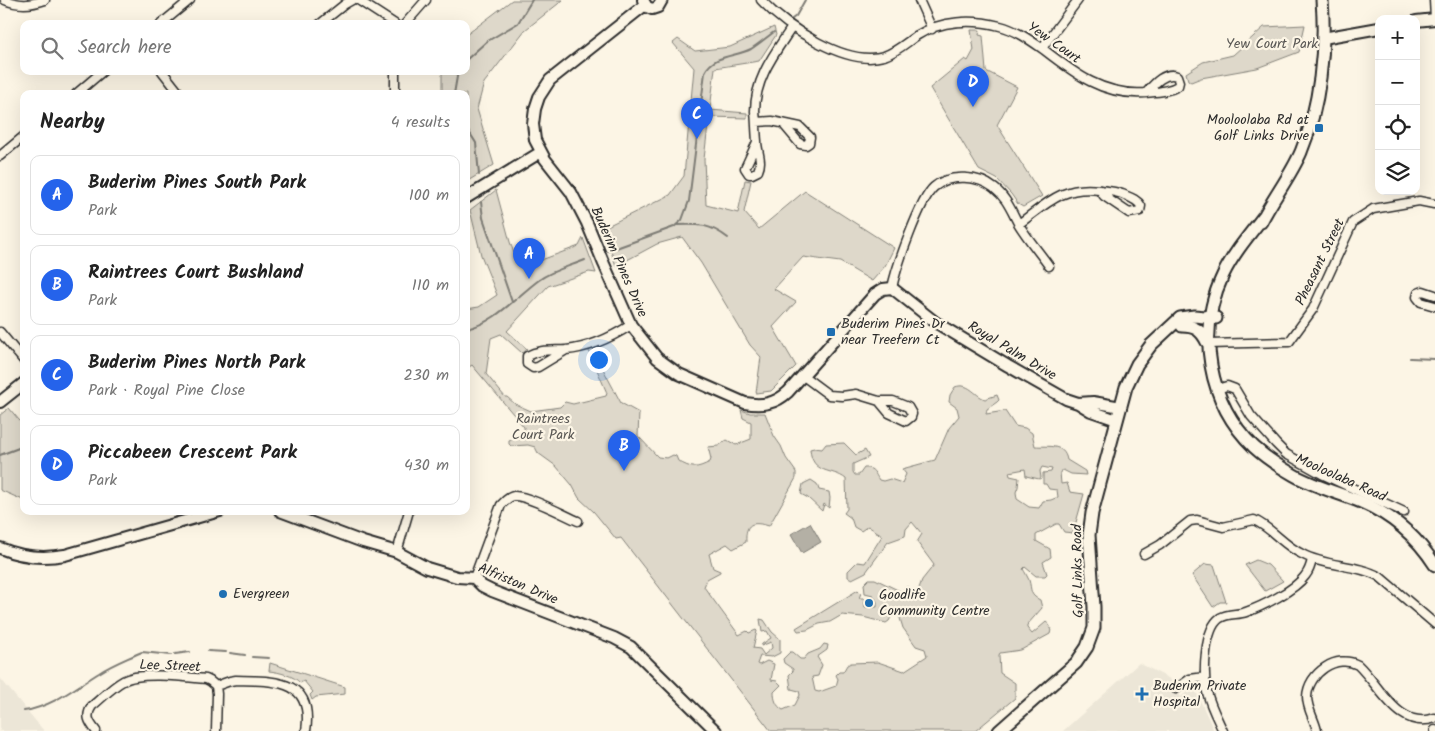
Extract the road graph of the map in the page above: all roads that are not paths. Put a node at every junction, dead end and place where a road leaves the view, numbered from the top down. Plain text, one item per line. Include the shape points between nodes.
1 (5, 0) edge
2 (45, 0) edge
3 (190, 0) edge
4 (352, 0) edge
5 (358, 0) edge
6 (426, 0) edge
7 (662, 0) edge
8 (761, 0) edge
9 (919, 0) edge
10 (1078, 0) edge
11 (1322, 0) edge
12 (1434, 0) edge
13 (644, 2) edge
14 (1435, 19) edge
15 (166, 20) edge
16 (325, 20) edge
17 (390, 20) edge
18 (408, 20) edge
19 (1420, 21) edge
20 (792, 27) junction
21 (932, 29) junction
22 (1375, 29) edge
23 (1323, 38) junction
24 (1042, 48) junction
25 (98, 75) edge
26 (165, 75) edge
27 (394, 75) edge
28 (81, 90) edge
29 (177, 90) edge
30 (395, 90) edge
31 (1146, 93) dead end
32 (756, 122) junction
33 (784, 125) dead end
34 (20, 139) edge
35 (756, 142) dead end
36 (541, 152) junction
37 (0, 156) edge
38 (1100, 190) junction
39 (470, 196) edge
40 (1434, 204) edge
41 (1264, 216) junction
42 (1018, 224) junction
43 (1049, 266) dead end
44 (892, 288) junction
45 (1217, 290) junction
46 (1435, 295) edge
47 (1435, 306) edge
48 (1213, 320) junction
49 (1185, 321) junction
50 (631, 325) junction
51 (0, 332) edge
52 (1212, 344) junction
53 (566, 350) dead end
54 (20, 356) edge
55 (802, 374) junction
56 (20, 386) edge
57 (1219, 388) junction
58 (879, 401) dead end
59 (0, 402) edge
60 (1078, 403) junction
61 (1121, 407) junction
62 (1117, 420) junction
63 (1404, 512) dead end
64 (206, 515) edge
65 (291, 515) edge
66 (408, 515) edge
67 (578, 521) dead end
68 (0, 548) edge
69 (397, 552) junction
70 (1144, 554) dead end
71 (1312, 558) junction
72 (1435, 565) edge
73 (474, 578) junction
74 (1435, 624) edge
75 (1205, 677) junction
76 (216, 686) junction
77 (1176, 689) dead end
78 (1435, 718) edge
79 (96, 731) edge
80 (216, 731) edge
81 (306, 731) edge
82 (716, 731) edge
83 (999, 731) edge
84 (1222, 731) edge
85 (1317, 731) edge

1 - 2 street via 30,5
3 - 15 street
4 - 16 street
5 - 17 street
6 - 18 street
7 - 13 street via 655,8
8 - 20 street, Yew Court
9 - 21 street
10 - 24 street
11 - 23 main road, Mooloolaba Road
12 - 14 street
13 - 36 street, Buderim Pines Drive via 545,86 533,117 534,133
14 - 19 street
20 - 21 street, Yew Court via 843,53 864,58 890,53
20 - 32 street via 761,79
21 - 24 street, Yew Court via 953,23 986,23 1010,29
22 - 23 street
23 - 41 main road, Mooloolaba Road via 1320,74 1308,132 1290,174
24 - 31 street, Yew Court via 1095,84 1117,92
25 - 28 street
26 - 29 street
27 - 30 street
32 - 33 street via 772,121
32 - 35 street
34 - 37 street
36 - 39 street
36 - 50 street, Buderim Pines Drive via 571,192
38 - 38 street via 1109,189 1139,202 1140,211 1129,213
38 - 42 street via 1083,188 1060,194
40 - 52 street, Pheasant Street via 1418,201 1373,209 1353,222 1313,309 1289,342
41 - 45 main road, Mooloolaba Road via 1232,259
41 - 48 main road, Mooloolaba Road via 1224,289
42 - 43 street
42 - 44 street via 1008,203 995,188 980,179 960,178 934,186 926,196 902,254
44 - 55 street, Buderim Pines Drive via 876,294
44 - 60 street, Royal Palm Drive via 935,322
45 - 48 main road, Mooloolaba Road
45 - 49 main road, Golf Links Road
46 - 47 street via 1423,291 1417,297
48 - 49 main road
48 - 52 main road, Mooloolaba Road
49 - 52 main road via 1200,330
49 - 61 main road, Golf Links Road via 1174,322 1151,345 1137,364
50 - 53 street via 588,346
50 - 55 street, Buderim Pines Drive via 657,358 679,374 745,403 772,403 782,398
51 - 54 street
52 - 57 main road, Mooloolaba Road via 1210,365
55 - 58 street via 829,395 856,394
56 - 59 street
57 - 63 street via 1231,386 1235,389 1251,416 1286,454
57 - 72 main road, Mooloolaba Road via 1227,412 1248,440 1272,462 1297,477 1371,506 1395,521 1409,531
60 - 61 street, Royal Palm Drive
60 - 62 street, Royal Palm Drive
61 - 62 main road, Golf Links Road
62 - 83 main road, Golf Links Road via 1089,535 1094,628 1087,647 1076,663
64 - 68 street via 64,556 33,557
65 - 69 street, Alfriston Drive
66 - 69 street
67 - 73 street via 526,498 515,496 507,499 501,505
69 - 73 street, Alfriston Drive via 434,570
70 - 71 street via 1190,521 1222,527 1251,520 1297,552
71 - 74 street via 1372,572
71 - 75 street via 1307,574 1294,586 1256,608 1224,616 1218,621 1209,636
73 - 82 street, Alfriston Drive via 492,591 631,647
75 - 77 street via 1190,679
75 - 84 street via 1206,691
76 - 79 street, Lee Street via 206,679 135,676 123,680 89,710 88,718
76 - 80 street
76 - 81 street, Lee Street via 234,680 290,686 300,694 305,704
78 - 85 street via 1419,721 1404,717 1358,666 1353,662 1340,661 1320,672 1308,690 1308,704

